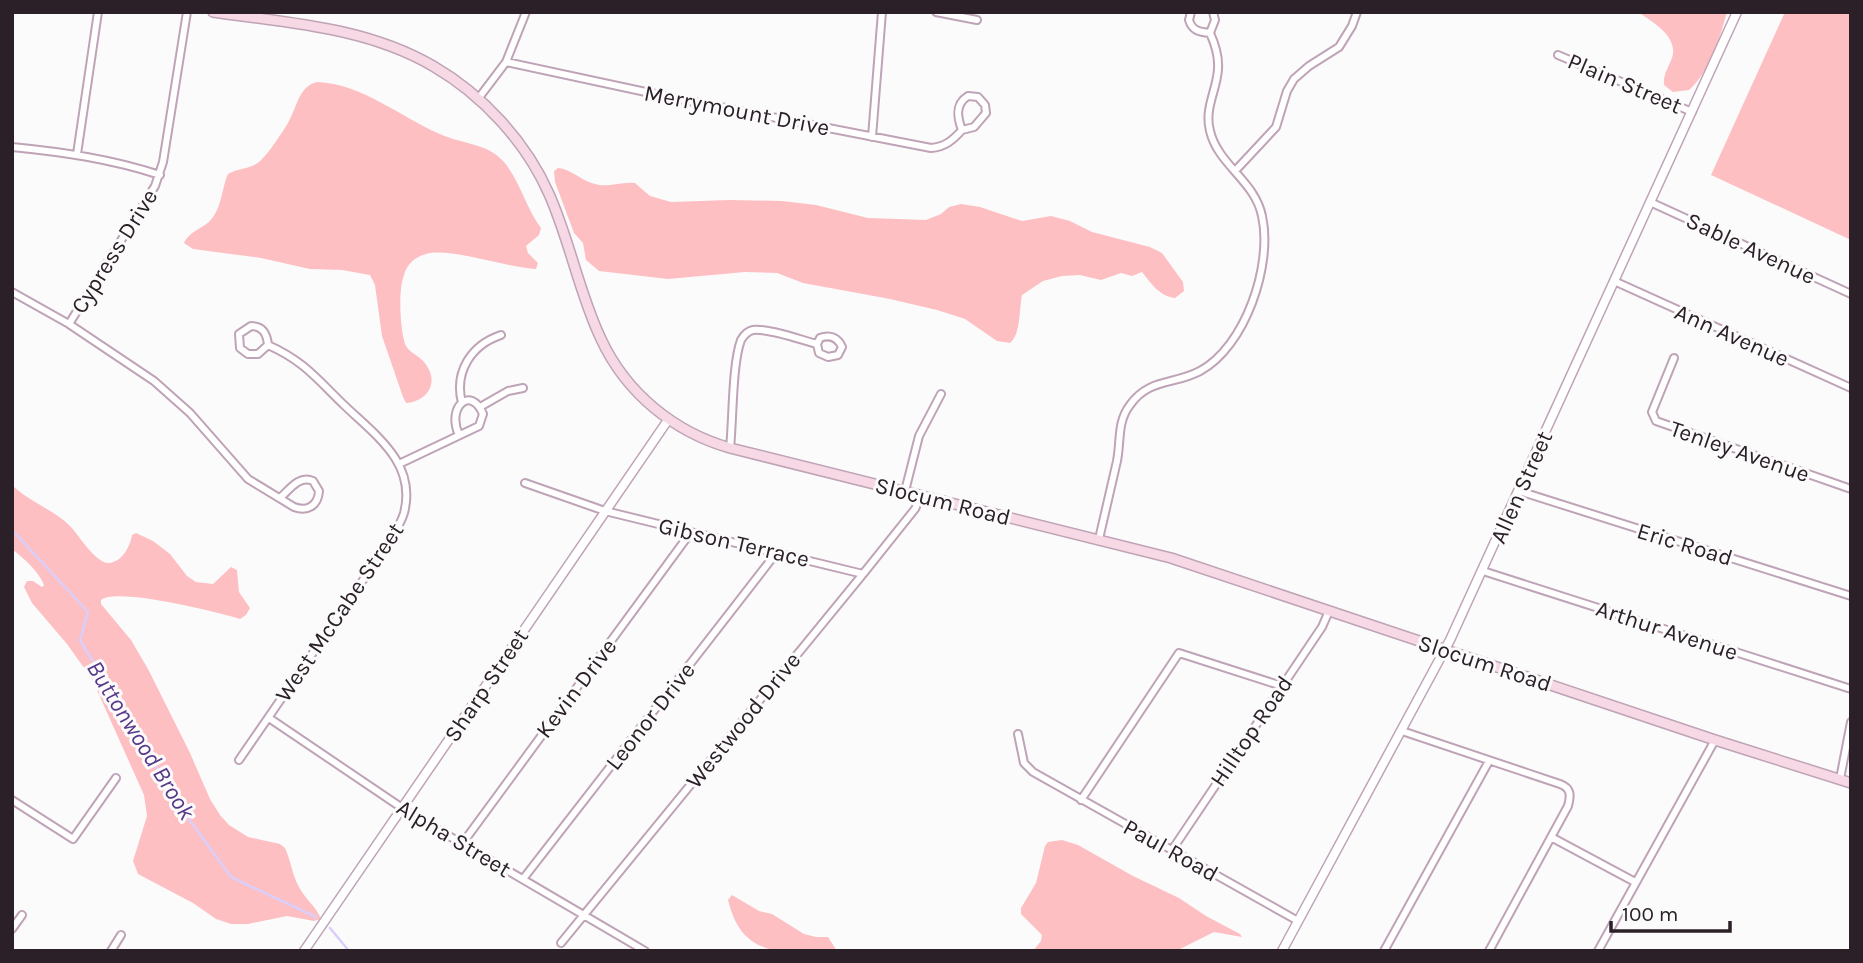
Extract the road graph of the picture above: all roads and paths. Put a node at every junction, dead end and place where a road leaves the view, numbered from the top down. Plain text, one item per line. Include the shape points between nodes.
1 (98, 12) edge
2 (187, 12) edge
3 (214, 12) edge
4 (526, 12) edge
5 (882, 12) edge
6 (936, 12) edge
7 (1191, 12) edge
8 (1213, 12) edge
9 (1357, 12) edge
10 (1737, 12) edge
11 (977, 20) dead end
12 (1210, 33) junction
13 (1558, 55) dead end
14 (506, 62) junction
15 (478, 99) junction
16 (1692, 112) junction
17 (962, 130) junction
18 (872, 137) junction
19 (12, 147) edge
20 (77, 154) junction
21 (1235, 170) junction
22 (160, 174) junction
23 (1650, 202) junction
24 (1614, 281) junction
25 (12, 292) edge
26 (1851, 294) edge
27 (69, 324) junction
28 (501, 335) dead end
29 (817, 344) dead end
30 (268, 345) junction
31 (1674, 358) dead end
32 (523, 388) dead end
33 (1851, 388) edge
34 (941, 394) dead end
35 (462, 402) junction
36 (480, 407) junction
37 (668, 420) junction
38 (459, 435) junction
39 (730, 449) junction
40 (399, 464) junction
41 (525, 482) dead end
42 (1851, 489) edge
43 (905, 491) junction
44 (1519, 491) junction
45 (921, 495) junction
46 (280, 498) junction
47 (605, 511) junction
48 (691, 533) junction
49 (1099, 539) junction
50 (777, 552) junction
51 (1483, 571) junction
52 (863, 574) junction
53 (1851, 596) edge
54 (1329, 611) junction
55 (1445, 650) junction
56 (1282, 686) junction
57 (1851, 688) edge
58 (269, 718) junction
59 (1851, 722) edge
60 (1402, 731) junction
61 (1018, 734) dead end
62 (1716, 740) junction
63 (239, 760) dead end
64 (1489, 761) junction
65 (116, 778) dead end
66 (1840, 779) junction
67 (1851, 783) edge
68 (12, 800) edge
69 (1082, 800) junction
70 (402, 808) junction
71 (1551, 837) junction
72 (462, 844) junction
73 (1172, 850) junction
74 (523, 879) junction
75 (1635, 882) junction
76 (583, 914) junction
77 (22, 915) dead end
78 (1298, 921) junction
79 (12, 929) edge
80 (121, 935) dead end
81 (561, 943) dead end
82 (111, 951) edge
83 (304, 951) edge
84 (645, 951) edge
85 (1282, 951) edge
86 (1384, 951) edge
87 (1489, 951) edge
88 (1598, 951) edge

1 - 20 street
2 - 22 street, Cypress Drive
3 - 15 main road, Slocum Road via 381,41 434,66
4 - 14 street
5 - 18 street
6 - 11 street
7 - 12 street via 1194,29
8 - 12 street
9 - 21 street via 1337,50 1294,79 1276,127
10 - 16 street, Allen Street
12 - 21 street via 1219,68 1209,106 1210,132
13 - 16 street, Plain Street
14 - 15 street
14 - 18 street, Merrymount Drive
15 - 37 main road, Slocum Road via 511,132 541,177 611,358 630,385
16 - 23 street, Allen Street
17 - 17 street, Merrymount Drive via 960,104 968,96 978,97 986,113 975,127
17 - 18 street, Merrymount Drive via 938,147
19 - 20 street
20 - 22 street
21 - 49 street via 1262,216 1265,251 1258,282 1238,334 1216,360 1192,375 1147,387 1126,411
22 - 27 street, Cypress Drive via 142,211
23 - 24 street, Allen Street
23 - 26 street, Sable Avenue
24 - 33 street, Ann Avenue
24 - 44 street, Allen Street
25 - 27 street
27 - 46 street via 171,394 248,479
28 - 35 street via 480,346 465,366 459,383
29 - 39 street via 763,330 742,338
30 - 30 street, West McCabe Street via 258,354 248,355 240,348 239,334 248,327 259,327
30 - 40 street, West McCabe Street via 309,369 382,440
31 - 42 street, Tenley Avenue via 1652,412 1656,421
32 - 36 street
34 - 43 street via 919,436
35 - 36 street via 469,400
35 - 38 street via 455,415
36 - 38 street via 481,424
37 - 39 main road, Slocum Road
37 - 47 street, Sharp Street
38 - 40 street
39 - 43 main road, Slocum Road
40 - 58 street, West McCabe Street via 406,501 397,528
41 - 47 street, Gibson Terrace
43 - 45 main road, Slocum Road
44 - 51 street, Allen Street
44 - 53 street, Eric Road
45 - 49 main road, Slocum Road
45 - 52 street, Westwood Drive
46 - 46 street via 304,509 318,500 319,491 313,481 304,479
47 - 48 street, Gibson Terrace
47 - 70 street, Sharp Street
48 - 50 street, Gibson Terrace
48 - 72 street, Kevin Drive
49 - 54 main road, Slocum Road
50 - 52 street, Gibson Terrace
50 - 74 street, Leonor Drive
51 - 55 street, Allen Street
51 - 57 street, Arthur Avenue
52 - 76 street, Westwood Drive
54 - 55 main road, Slocum Road
54 - 56 street, Hilltop Road
55 - 60 street, Allen Street
55 - 62 main road, Slocum Road
56 - 69 street via 1179,653
56 - 73 street, Hilltop Road
58 - 63 street, West McCabe Street
58 - 70 street, Alpha Street
59 - 66 street
60 - 64 street
60 - 78 street, Allen Street
61 - 69 street, Paul Road via 1024,763
62 - 66 main road, Slocum Road
62 - 75 street
64 - 71 street via 1567,788 1567,806
64 - 86 street
65 - 68 street via 73,839
66 - 67 main road, Slocum Road
69 - 73 street, Paul Road
70 - 72 street, Alpha Street
70 - 83 street, Sharp Street
71 - 75 street
71 - 87 street
72 - 74 street, Alpha Street
73 - 78 street, Paul Road
74 - 76 street, Alpha Street
75 - 88 street
76 - 81 street, Westwood Drive
76 - 84 street, Alpha Street
77 - 79 street
78 - 85 street, Allen Street
80 - 82 street

